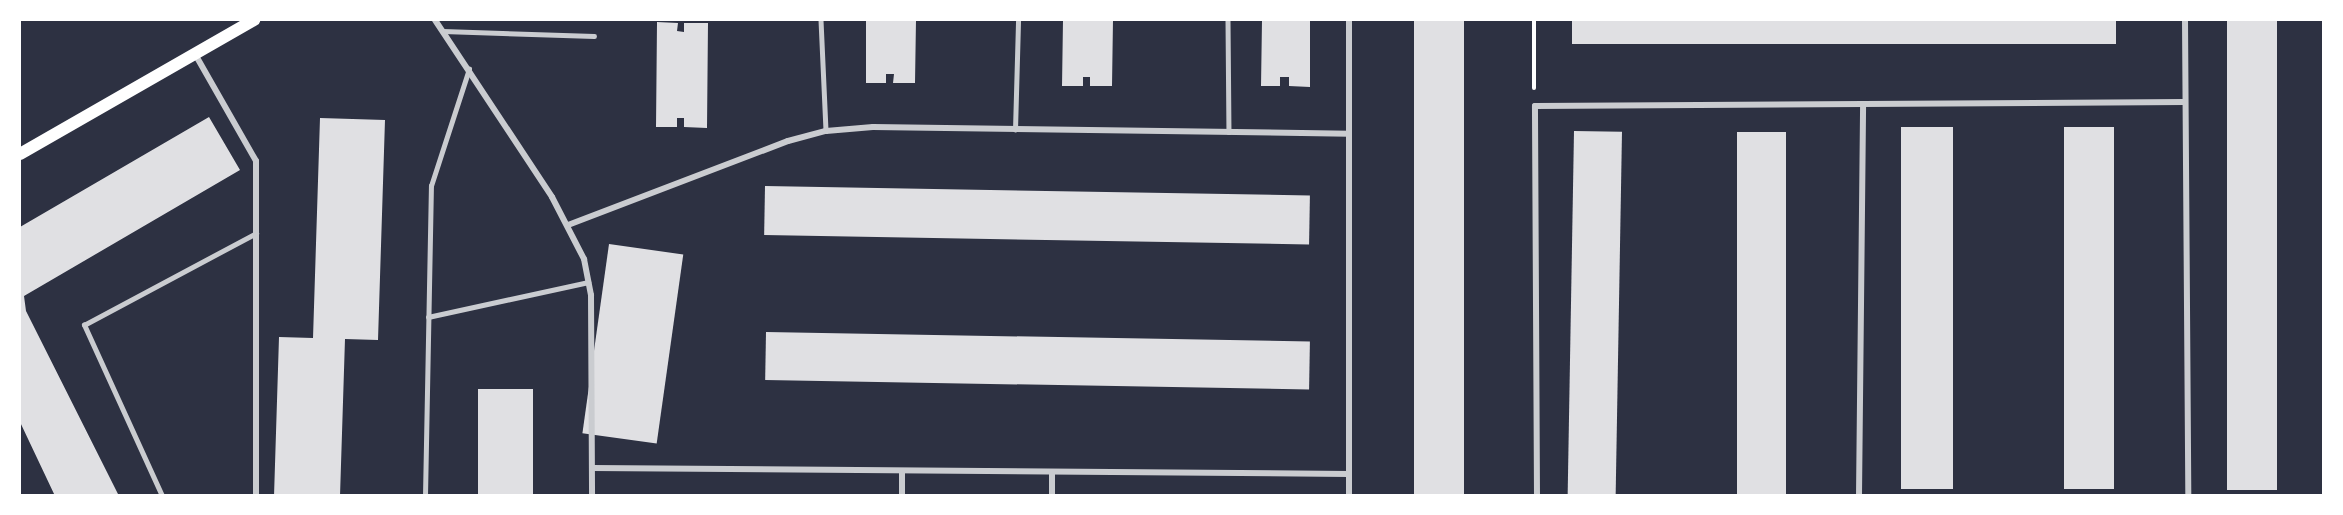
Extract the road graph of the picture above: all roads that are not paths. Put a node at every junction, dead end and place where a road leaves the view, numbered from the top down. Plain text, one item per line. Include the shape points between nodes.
1 (254, 20) edge
2 (435, 20) edge
3 (821, 20) edge
4 (1018, 20) edge
5 (1228, 20) edge
6 (1349, 20) edge
7 (2184, 20) edge
8 (442, 31) junction
9 (594, 36) dead end
10 (195, 54) junction
11 (469, 69) junction
12 (2185, 102) junction
13 (1863, 104) junction
14 (1015, 130) junction
15 (826, 131) junction
16 (1229, 132) junction
17 (1349, 134) junction
18 (20, 154) edge
19 (568, 225) junction
20 (256, 234) junction
21 (588, 282) junction
22 (428, 316) junction
23 (592, 468) junction
24 (902, 471) junction
25 (1052, 472) junction
26 (1349, 474) junction
27 (162, 495) edge
28 (256, 495) edge
29 (425, 495) edge
30 (592, 495) edge
31 (902, 495) edge
32 (1052, 495) edge
33 (1349, 495) edge
34 (1537, 495) edge
35 (1859, 495) edge
36 (2188, 495) edge

1 - 10 main road
2 - 8 street
3 - 15 lane
4 - 14 lane
5 - 16 lane
6 - 17 street
7 - 12 street
8 - 9 lane
8 - 11 street
10 - 18 main road
10 - 20 street via 256,161
11 - 19 street
11 - 22 lane via 431,186
12 - 13 street
12 - 36 street
13 - 34 street via 1534,106
13 - 35 street
14 - 15 street via 873,127
14 - 16 street
15 - 19 street via 788,141
16 - 17 street
17 - 26 street
19 - 21 street via 584,259
20 - 27 lane via 84,325
20 - 28 street
21 - 22 lane
21 - 23 street
22 - 29 lane
23 - 24 street
23 - 30 street
24 - 25 street
24 - 31 street
25 - 26 street
25 - 32 street
26 - 33 street

